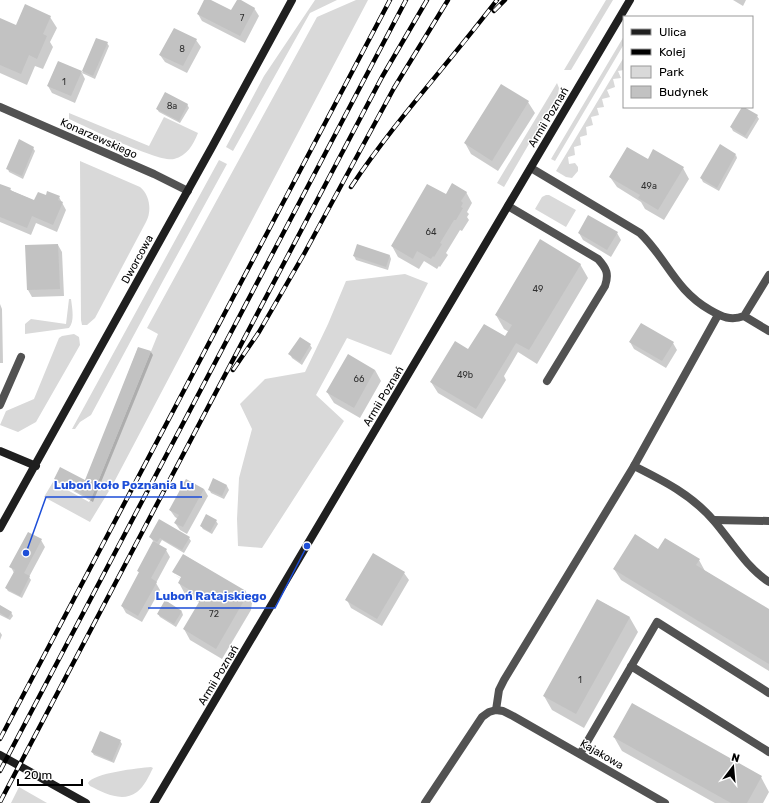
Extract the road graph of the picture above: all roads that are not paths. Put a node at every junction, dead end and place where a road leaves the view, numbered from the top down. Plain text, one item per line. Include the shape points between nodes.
1 (292, 0) edge
2 (630, 0) edge
3 (0, 107) edge
4 (531, 168) junction
5 (188, 191) junction
6 (508, 206) junction
7 (769, 275) edge
8 (718, 315) junction
9 (744, 316) junction
10 (769, 331) edge
11 (21, 357) dead end
12 (547, 381) dead end
13 (0, 405) edge
14 (0, 451) edge
15 (36, 466) junction
16 (634, 466) junction
17 (714, 520) junction
18 (769, 521) edge
19 (0, 528) edge
20 (769, 582) edge
21 (631, 666) junction
22 (769, 693) edge
23 (496, 710) junction
24 (769, 752) edge
25 (580, 754) junction
26 (0, 755) edge
27 (86, 803) edge
28 (154, 803) edge
29 (425, 803) edge
30 (665, 803) edge

1 - 5 main road, Dworcowa
2 - 4 main road, Armii Poznań
3 - 5 street, Konarzewskiego
4 - 6 main road, Armii Poznań
4 - 8 street via 640,233 650,242 686,293
5 - 15 main road, Dworcowa
6 - 12 street via 598,259 608,273 605,286
6 - 28 main road, Armii Poznań
7 - 9 street
8 - 9 street via 727,319
8 - 16 street
9 - 10 street
11 - 13 street
14 - 15 main road
15 - 19 main road, Dworcowa
16 - 17 street via 688,495
16 - 23 street via 504,680
17 - 18 street
17 - 20 street via 750,566
21 - 22 street via 657,622
21 - 24 street
21 - 25 street
23 - 25 street, Kajakowa via 508,713
23 - 29 street via 482,717
25 - 30 street, Kajakowa
26 - 27 main road

